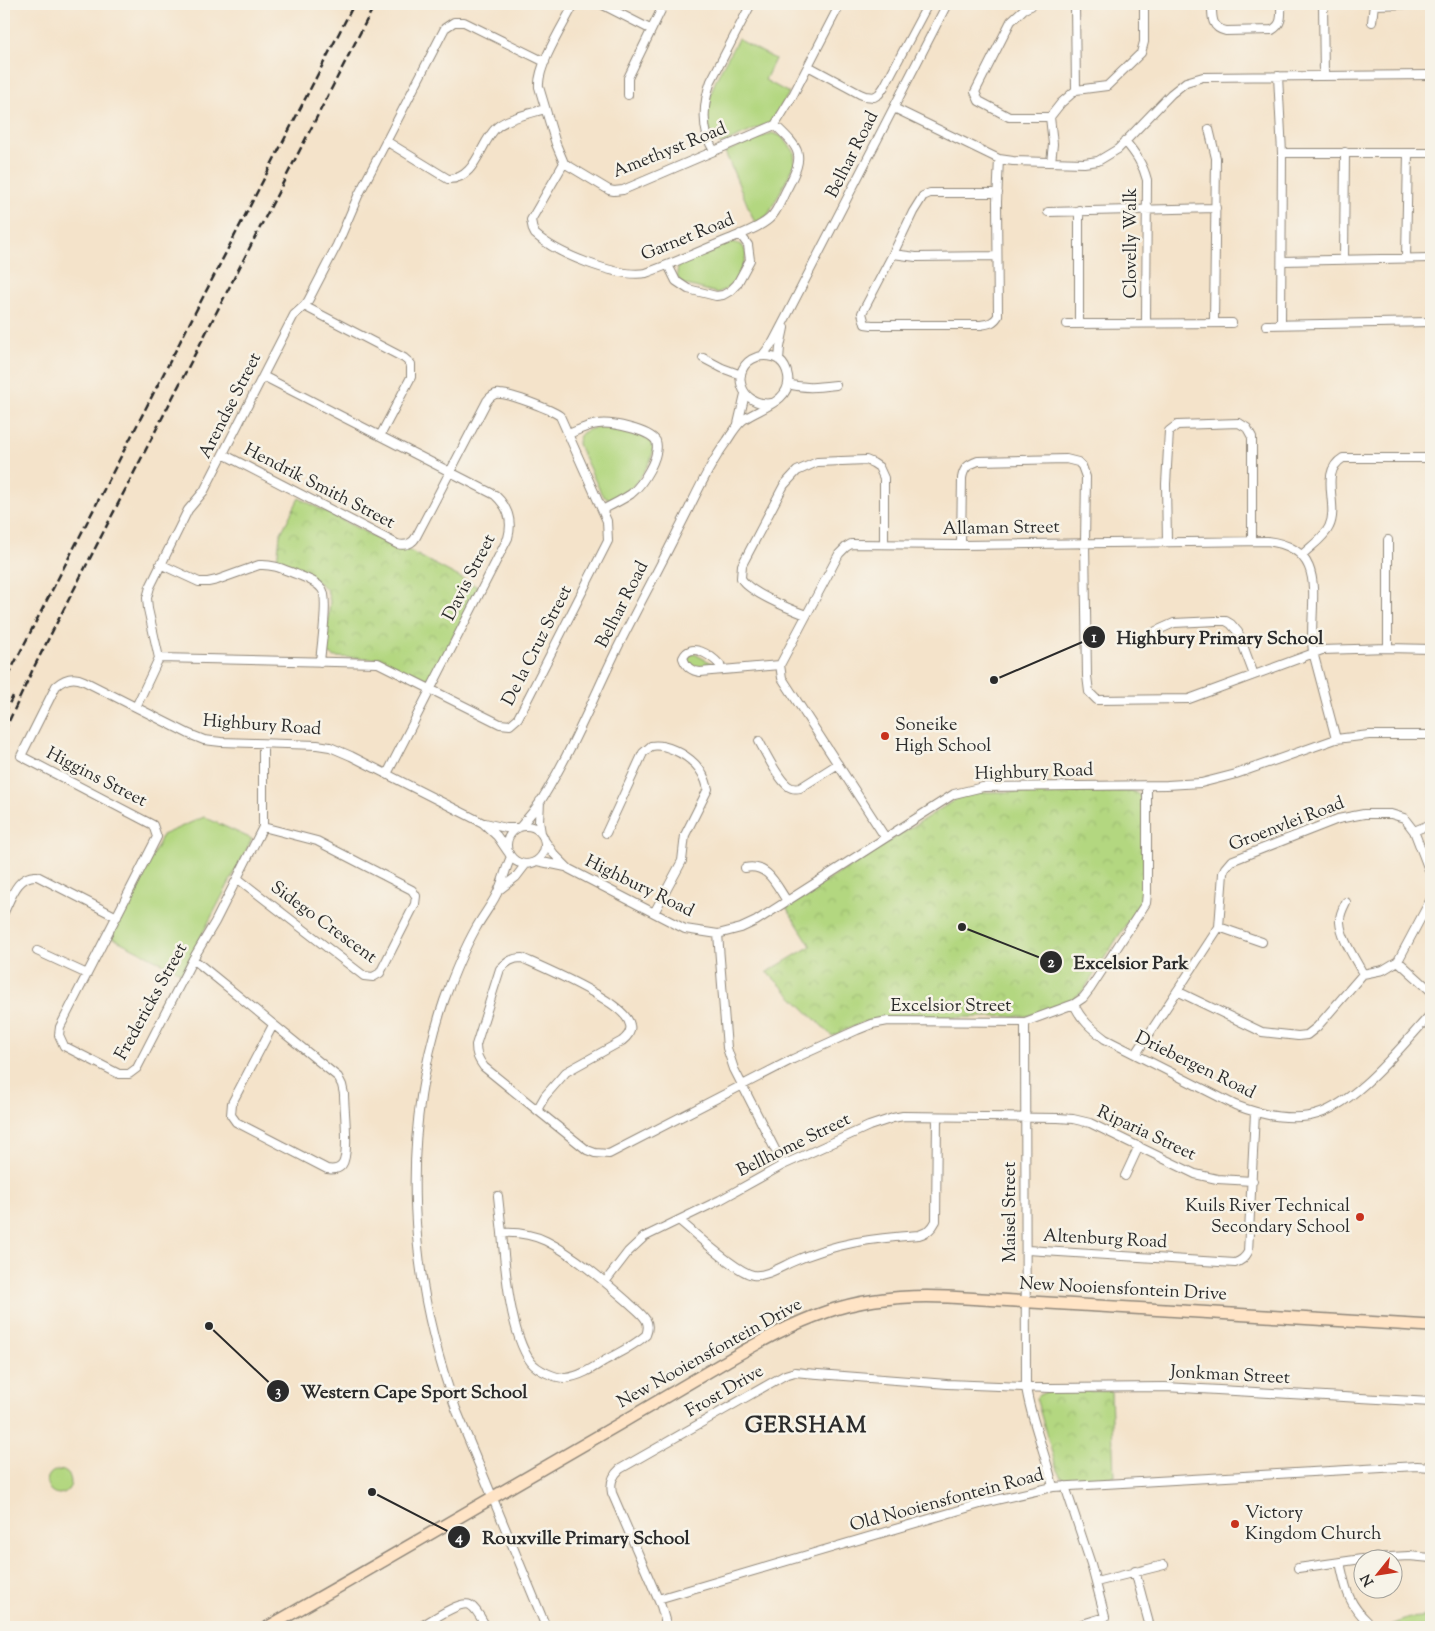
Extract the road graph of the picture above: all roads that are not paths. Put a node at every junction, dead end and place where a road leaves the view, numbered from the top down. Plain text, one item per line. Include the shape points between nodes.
1 (574, 4) edge
2 (601, 4) edge
3 (664, 4) edge
4 (751, 4) edge
5 (840, 4) edge
6 (928, 4) edge
7 (947, 4) edge
8 (1075, 4) edge
9 (1144, 4) edge
10 (1212, 4) edge
11 (1281, 4) edge
12 (1323, 4) edge
13 (1374, 4) edge
14 (1410, 4) edge
15 (1030, 6) dead end
16 (1372, 22) dead end
17 (650, 29) junction
18 (545, 62) junction
19 (808, 66) junction
20 (1431, 75) edge
21 (1278, 76) junction
22 (1324, 76) junction
23 (1076, 90) junction
24 (628, 95) dead end
25 (894, 108) junction
26 (545, 109) junction
27 (1050, 117) junction
28 (775, 125) junction
29 (1209, 129) dead end
30 (386, 141) junction
31 (1125, 141) junction
32 (714, 151) junction
33 (1345, 152) junction
34 (1282, 153) junction
35 (1408, 153) junction
36 (1431, 154) edge
37 (1000, 159) junction
38 (1051, 162) junction
39 (564, 163) junction
40 (998, 194) junction
41 (1216, 208) junction
42 (1079, 210) junction
43 (1147, 210) junction
44 (1048, 212) dead end
45 (740, 234) junction
46 (893, 254) junction
47 (997, 256) junction
48 (1406, 257) junction
49 (1431, 258) edge
50 (1344, 259) junction
51 (1282, 261) junction
52 (668, 265) junction
53 (304, 306) junction
54 (785, 319) junction
55 (1146, 322) junction
56 (1214, 322) junction
57 (1431, 322) edge
58 (1079, 323) junction
59 (1232, 323) dead end
60 (1067, 324) dead end
61 (1281, 324) junction
62 (1266, 325) dead end
63 (762, 356) junction
64 (703, 358) dead end
65 (779, 360) junction
66 (741, 375) junction
67 (263, 376) junction
68 (788, 384) junction
69 (836, 385) dead end
70 (745, 394) junction
71 (772, 404) junction
72 (737, 426) junction
73 (568, 434) junction
74 (380, 436) junction
75 (223, 454) junction
76 (1431, 458) edge
77 (450, 472) junction
78 (602, 510) junction
79 (1388, 540) dead end
80 (1252, 541) junction
81 (1166, 542) junction
82 (1085, 543) junction
83 (884, 544) junction
84 (961, 545) junction
85 (1302, 554) junction
86 (160, 564) junction
87 (806, 615) junction
88 (1156, 631) dead end
89 (1388, 648) junction
90 (1431, 648) edge
91 (1313, 652) junction
92 (159, 658) junction
93 (320, 662) junction
94 (780, 666) junction
95 (719, 670) junction
96 (1254, 674) junction
97 (430, 689) junction
98 (136, 707) junction
99 (1431, 735) edge
100 (1336, 739) junction
101 (759, 741) dead end
102 (263, 744) junction
103 (21, 756) joint
104 (838, 764) junction
105 (387, 774) junction
106 (1147, 786) junction
107 (540, 801) junction
108 (483, 823) junction
109 (1431, 824) edge
110 (263, 826) junction
111 (519, 827) junction
112 (1414, 831) junction
113 (606, 833) dead end
114 (543, 837) junction
115 (885, 837) junction
116 (510, 854) junction
117 (537, 861) junction
118 (526, 864) junction
119 (566, 866) junction
120 (745, 868) dead end
121 (1431, 875) edge
122 (237, 878) junction
123 (499, 890) junction
124 (1431, 899) edge
125 (787, 901) junction
126 (1346, 902) dead end
127 (4, 912) edge
128 (654, 913) junction
129 (117, 917) junction
130 (1219, 927) junction
131 (718, 934) junction
132 (1262, 942) dead end
133 (37, 950) dead end
134 (193, 959) junction
135 (1398, 961) junction
136 (87, 974) junction
137 (1363, 974) junction
138 (1176, 991) junction
139 (1431, 991) edge
140 (1074, 1004) junction
141 (1431, 1014) edge
142 (1025, 1022) junction
143 (273, 1025) junction
144 (1136, 1054) junction
145 (742, 1084) junction
146 (537, 1110) junction
147 (1255, 1113) junction
148 (937, 1117) junction
149 (1026, 1118) junction
150 (1139, 1146) junction
151 (783, 1165) junction
152 (1125, 1176) dead end
153 (1253, 1181) junction
154 (498, 1196) dead end
155 (679, 1220) junction
156 (502, 1233) junction
157 (1027, 1250) junction
158 (605, 1282) junction
159 (1027, 1302) junction
160 (1431, 1326) edge
161 (1026, 1387) junction
162 (1431, 1402) edge
163 (1431, 1467) edge
164 (1064, 1486) junction
165 (1053, 1487) junction
166 (493, 1499) junction
167 (1402, 1556) edge
168 (1431, 1558) edge
169 (1352, 1560) edge
170 (1340, 1562) junction
171 (1164, 1565) dead end
172 (1298, 1568) dead end
173 (1135, 1571) junction
174 (1096, 1582) junction
175 (658, 1598) junction
176 (1368, 1622) dead end
177 (268, 1627) edge
178 (420, 1627) edge
179 (486, 1627) edge
180 (546, 1627) edge
181 (667, 1627) edge
182 (1073, 1627) edge
183 (1150, 1627) edge

1 - 18 street
2 - 17 street
3 - 17 street
4 - 32 street via 708,90 705,128
5 - 19 street
6 - 19 street via 890,77 874,97 865,96
7 - 25 street, Belhar Road
8 - 23 street
9 - 23 street via 1141,53 1107,86
10 - 11 street via 1213,22 1226,31 1272,30 1281,21
12 - 22 street
13 - 14 street
13 - 16 street
15 - 27 street via 1011,21 974,92 979,101 1009,118
17 - 24 street via 628,78
18 - 26 street via 538,82
18 - 30 street, Arendse Street via 464,22 454,22 445,28
19 - 28 street
20 - 22 street
21 - 22 street
21 - 31 street via 1203,77 1186,82
21 - 34 street
23 - 27 street
25 - 37 street
25 - 54 street, Belhar Road
26 - 30 street via 504,122 496,128 468,172 458,178 448,179
26 - 39 street
27 - 38 street
28 - 32 street, Amethyst Road
28 - 45 street, Garnet Road via 797,149 798,164 772,216
29 - 41 street via 1216,158
30 - 53 street, Arendse Street
31 - 38 street via 1098,161
31 - 43 street, Clovelly Walk via 1144,169
32 - 39 street, Amethyst Road via 618,191 604,188
33 - 34 street
33 - 35 street
33 - 50 street
34 - 51 street
35 - 36 street
35 - 48 street
37 - 38 street
37 - 40 street
39 - 52 street, Garnet Road via 531,220 535,234 578,260 631,274 646,273
40 - 46 street via 925,195 912,212
40 - 47 street
41 - 43 street
41 - 56 street
42 - 43 street
42 - 44 street
42 - 58 street
43 - 55 street, Clovelly Walk
45 - 52 street, Garnet Road
45 - 52 street via 748,246 750,260 737,284 723,295 688,289 676,281
46 - 47 street via 916,258
46 - 47 street via 862,313 868,325 990,324 998,316
48 - 49 street
48 - 50 street
50 - 51 street
51 - 61 street
53 - 67 street, Arendse Street via 294,315
53 - 74 street via 411,364 411,377
54 - 63 street, Belhar Road
54 - 65 street, Belhar Road
55 - 56 street
55 - 58 street
56 - 59 street
57 - 61 street
58 - 60 street
61 - 62 street
63 - 65 street
63 - 66 street via 750,361
64 - 66 street
65 - 68 street via 787,371
66 - 70 street
67 - 74 street, Davis Street
67 - 75 street, Arendse Street
68 - 69 street via 799,388
68 - 71 street via 783,396
70 - 71 street via 758,404
70 - 72 street, Belhar Road
71 - 72 street, Belhar Road
72 - 107 street, Belhar Road via 708,472
73 - 77 street, De la Cruz Street via 560,416 550,410 497,394 487,401
73 - 78 street, De la Cruz Street
73 - 78 street via 590,425 605,424 646,433 656,441 656,455 640,484 629,495
74 - 77 street, Davis Street
75 - 77 street, Hendrik Smith Street via 403,545 415,539
75 - 86 street, Arendse Street via 204,491 188,510
76 - 85 street via 1343,458 1338,461 1331,472 1330,525
77 - 97 street, Davis Street via 495,495 506,508 510,526 508,538
78 - 97 street, De la Cruz Street via 607,521 606,546 516,721 504,726
79 - 89 street
80 - 81 street, Allaman Street
80 - 81 street via 1252,437 1239,423 1177,425 1169,431
80 - 85 street, Allaman Street via 1281,543
81 - 82 street, Allaman Street
82 - 84 street, Allaman Street
82 - 84 street via 1085,472 1078,462 1066,459 978,461 966,466 962,478
82 - 96 street via 1086,676 1093,697 1097,700 1190,699
83 - 84 street, Allaman Street
83 - 87 street, Allaman Street via 851,544 846,547
83 - 87 street via 884,478 878,467 866,460 817,462 797,471 784,485 742,565 740,578 746,586
85 - 91 street via 1312,574
86 - 92 street, Arendse Street via 147,598
86 - 93 street via 198,582 208,582 266,564 312,581 322,589 326,600
87 - 94 street, Allaman Street
88 - 96 street via 1174,623 1226,621 1235,626
89 - 90 street
89 - 91 street
91 - 96 street
91 - 100 street
92 - 93 street, De la Cruz Street
92 - 98 street
93 - 97 street, De la Cruz Street via 378,663
94 - 95 street
94 - 104 street via 782,678
95 - 95 street via 720,665 715,660 695,649 689,649 682,658 695,671
97 - 105 street, Davis Street
98 - 102 street, Highbury Road via 204,740
98 - 103 street, Highbury Road via 84,680 65,679 56,686
99 - 100 street, Highbury Road via 1369,735
100 - 106 street, Highbury Road via 1213,781
101 - 104 street via 782,780 794,789
102 - 105 street, Highbury Road via 330,747
102 - 110 street, Fredericks Street
103 - 129 street, Higgins Street via 156,829 157,837
104 - 115 street
105 - 108 street, Highbury Road
106 - 115 street, Highbury Road via 969,789 954,794
106 - 140 street, Excelsior Street via 1146,903 1090,989
107 - 111 street, Belhar Road
107 - 114 street, Belhar Road via 539,821
108 - 111 street, Highbury Road
108 - 116 street, Highbury Road
109 - 112 street
110 - 122 street, Fredericks Street
110 - 122 street, Sidego Crescent via 317,841 412,890 416,896 415,904 380,973 373,977 364,976
111 - 114 street via 534,828
111 - 116 street via 510,836 507,847
112 - 121 street, Groenvlei Road
112 - 130 street, Groenvlei Road via 1398,815 1350,816 1231,861 1223,874
113 - 128 street via 643,753 651,746 662,745 682,755 702,772 708,790 685,835 682,861
114 - 117 street via 544,852
114 - 119 street, Highbury Road
115 - 125 street, Highbury Road
116 - 118 street
116 - 123 street
117 - 118 street
117 - 119 street, Highbury Road
118 - 123 street
119 - 128 street, Highbury Road
120 - 125 street via 758,867 766,871
122 - 134 street, Fredericks Street
123 - 166 street via 458,965 430,1048 422,1087 414,1188 422,1281 435,1347 456,1410
124 - 135 street
125 - 131 street, Highbury Road via 756,921
126 - 137 street via 1341,927
127 - 129 street via 19,884 25,878 37,876
128 - 131 street, Highbury Road via 685,929
129 - 136 street, Fredericks Street
130 - 132 street
130 - 138 street, Groenvlei Road
131 - 145 street via 727,1048
133 - 136 street
134 - 136 street, Fredericks Street via 137,1068 126,1075 64,1046 59,1035
134 - 143 street
135 - 137 street via 1383,970
135 - 139 street
137 - 138 street via 1312,1032 1298,1036 1256,1030
138 - 144 street, Groenvlei Road
140 - 142 street, Excelsior Street
140 - 144 street, Driebergen Road via 1090,1027 1105,1039
141 - 147 street, Driebergen Road via 1369,1081 1336,1105 1311,1116
142 - 145 street, Excelsior Street via 888,1021 872,1024
142 - 149 street, Maisel Street
143 - 143 street via 232,1103 231,1115 236,1122 327,1170 336,1169 346,1154 342,1085 331,1070
144 - 147 street, Driebergen Road
145 - 146 street, Excelsior Street via 609,1154 587,1150
145 - 151 street
146 - 146 street, Excelsior Street via 484,1067 476,1052 500,969 517,958 614,1005 631,1027 622,1041 566,1072
147 - 153 street, Altenburg Road
148 - 149 street, Bellhome Street
148 - 151 street, Bellhome Street via 903,1116 883,1121
148 - 155 street via 936,1221 933,1227 919,1235 875,1238 817,1251 764,1274 752,1275 717,1253
149 - 150 street, Riparia Street via 1066,1118 1090,1123
149 - 157 street, Maisel Street
150 - 152 street
150 - 153 street, Riparia Street via 1195,1174
151 - 155 street, Bellhome Street
153 - 157 street, Altenburg Road via 1248,1252 1234,1263
154 - 156 street
155 - 158 street, Bellhome Street via 639,1241
156 - 158 street via 518,1232 546,1241
156 - 158 street via 514,1322 526,1354 535,1366 565,1378 581,1373 646,1335 647,1320
157 - 159 street, Maisel Street
159 - 160 street, New Nooiensfontein Drive
159 - 161 street, Maisel Street
159 - 166 street, New Nooiensfontein Drive via 917,1295 855,1303 825,1312 790,1326 736,1356
161 - 162 street, Jonkman Street via 1165,1387
161 - 165 street, Maisel Street
161 - 175 street, Frost Drive via 795,1372 652,1450 620,1469 613,1476 611,1485
163 - 164 street, Old Nooiensfontein Road
164 - 165 street, Old Nooiensfontein Road
164 - 174 street
165 - 175 street, Old Nooiensfontein Road via 988,1502
166 - 177 street, New Nooiensfontein Drive
166 - 180 street
167 - 168 street
169 - 170 street
170 - 172 street
170 - 176 street via 1346,1592
171 - 173 street
173 - 174 street
173 - 183 street
174 - 182 street via 1105,1617
175 - 181 street, Frost Drive
178 - 179 street via 453,1608 467,1604

